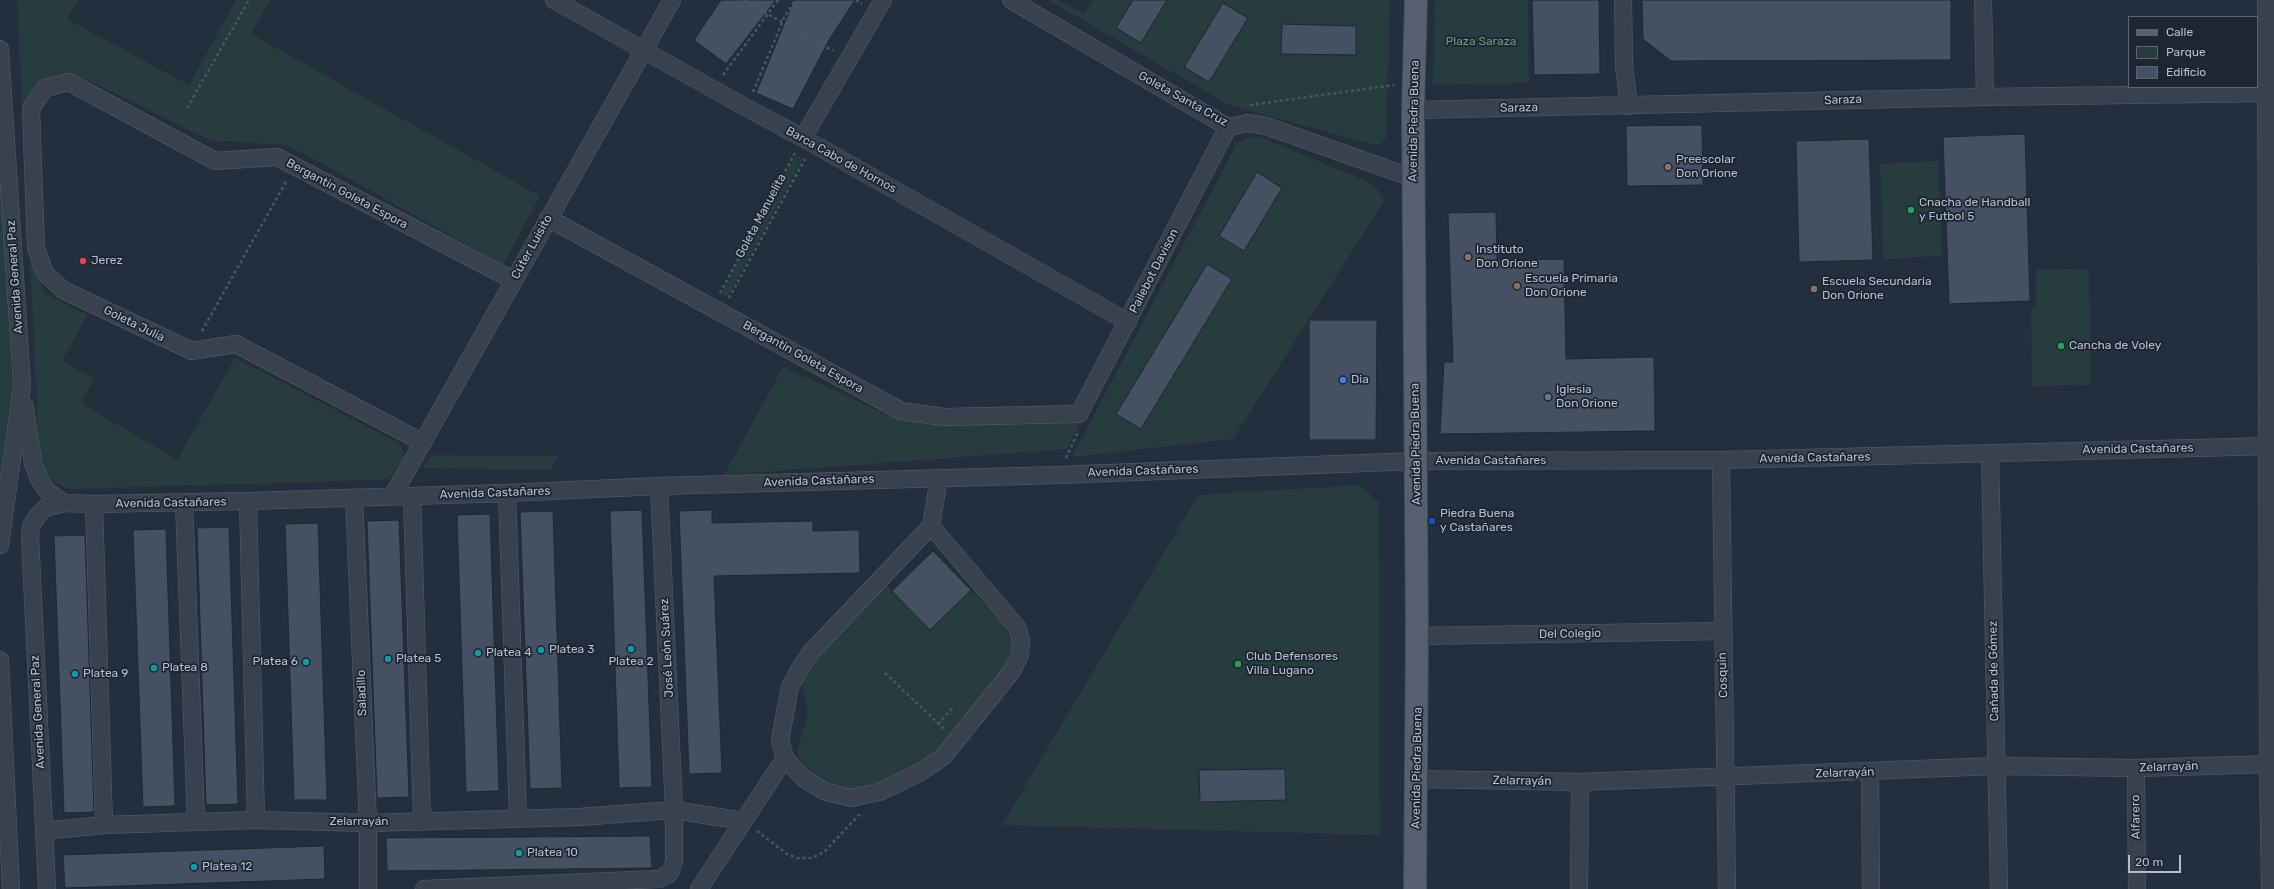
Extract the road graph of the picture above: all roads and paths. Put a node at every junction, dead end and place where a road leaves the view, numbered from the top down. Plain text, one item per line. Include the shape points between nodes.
1 (249, 0) edge
2 (554, 0) edge
3 (672, 0) edge
4 (743, 0) edge
5 (778, 0) edge
6 (795, 0) edge
7 (883, 0) edge
8 (1011, 0) edge
9 (1416, 0) edge
10 (1623, 0) edge
11 (1983, 0) edge
12 (2266, 0) edge
13 (768, 14) junction
14 (783, 22) junction
15 (0, 50) edge
16 (644, 50) junction
17 (849, 60) junction
18 (69, 82) joint
19 (1414, 82) junction
20 (715, 90) junction
21 (2271, 94) edge
22 (1984, 97) junction
23 (1249, 105) dead end
24 (1629, 106) junction
25 (745, 107) junction
26 (187, 108) dead end
27 (1413, 110) junction
28 (1228, 127) junction
29 (806, 140) junction
30 (295, 166) junction
31 (1413, 178) junction
32 (548, 218) junction
33 (513, 280) junction
34 (720, 293) dead end
35 (729, 298) dead end
36 (1128, 322) junction
37 (192, 351) junction
38 (22, 385) junction
39 (1079, 414) junction
40 (422, 442) junction
41 (2271, 446) edge
42 (1990, 453) junction
43 (1721, 460) junction
44 (1416, 461) junction
45 (1058, 475) junction
46 (939, 478) junction
47 (659, 486) junction
48 (507, 494) junction
49 (393, 495) junction
50 (412, 496) junction
51 (354, 498) junction
52 (248, 501) junction
53 (184, 502) junction
54 (64, 503) junction
55 (94, 504) junction
56 (931, 526) junction
57 (30, 536) joint
58 (0, 546) edge
59 (1722, 631) junction
60 (1418, 636) junction
61 (0, 660) edge
62 (885, 673) dead end
63 (954, 706) dead end
64 (938, 724) junction
65 (956, 741) junction
66 (785, 758) junction
67 (2271, 764) edge
68 (1996, 766) junction
69 (2136, 768) junction
70 (1870, 772) junction
71 (1726, 777) junction
72 (1417, 779) junction
73 (1580, 782) junction
74 (879, 792) junction
75 (674, 810) junction
76 (518, 817) junction
77 (256, 820) junction
78 (422, 821) junction
79 (743, 821) junction
80 (196, 822) junction
81 (368, 823) junction
82 (104, 825) junction
83 (44, 831) junction
84 (11, 889) edge
85 (48, 889) edge
86 (368, 889) edge
87 (424, 889) edge
88 (699, 889) edge
89 (1415, 889) edge
90 (1579, 889) edge
91 (1727, 889) edge
92 (1871, 889) edge
93 (1999, 889) edge
94 (2137, 889) edge
95 (2270, 889) edge

1 - 26 path
2 - 16 street, Barca Cabo de Hornos
3 - 16 street, Cúter Luisito
4 - 13 path
5 - 13 path
6 - 14 path
7 - 17 street
8 - 28 street, Goleta Santa Cruz
9 - 19 main road, Avenida Piedra Buena
10 - 24 street via 1624,66
11 - 22 street
12 - 21 street
13 - 14 path
13 - 20 path via 729,66
14 - 17 path
14 - 25 path
15 - 38 street, Avenida General Paz
16 - 20 street, Barca Cabo de Hornos
16 - 32 street, Cúter Luisito
17 - 29 street
18 - 30 street, Bergantin Goleta Espora via 215,161 277,157
18 - 37 street, Goleta Julia via 45,88 31,109 36,248 45,273 63,290
19 - 23 path
19 - 27 main road, Avenida Piedra Buena
20 - 25 street, Barca Cabo de Hornos
21 - 22 street, Saraza
21 - 41 street
22 - 24 street, Saraza
24 - 27 street, Saraza
25 - 29 street, Barca Cabo de Hornos
27 - 31 main road, Avenida Piedra Buena
28 - 31 street, Goleta Santa Cruz via 1248,124 1266,126
28 - 36 street, Pailebot Davison
29 - 34 path, Goleta Manuelita
29 - 35 path, Goleta Manuelita
29 - 36 street, Barca Cabo de Hornos
30 - 33 street, Bergantin Goleta Espora
30 - 37 path
31 - 44 main road, Avenida Piedra Buena
32 - 33 street, Cúter Luisito
32 - 39 street, Bergantin Goleta Espora via 901,411 944,417
33 - 40 street, Cúter Luisito
36 - 39 street, Pailebot Davison
37 - 40 street via 236,344
38 - 54 street, Avenida General Paz via 33,463 39,479 48,492
38 - 58 street, Avenida General Paz
39 - 45 path via 1082,421 1079,430
40 - 49 street, Cúter Luisito
41 - 42 street, Avenida Castañares
41 - 67 street
42 - 43 street, Avenida Castañares
42 - 68 street, Cañada de Gómez
43 - 44 street, Avenida Castañares
43 - 59 street, Cosquín
44 - 45 street, Avenida Castañares
44 - 60 main road, Avenida Piedra Buena
45 - 46 street, Avenida Castañares
46 - 47 street, Avenida Castañares
46 - 56 street
47 - 48 street, Avenida Castañares
47 - 75 street, José León Suárez
48 - 50 street, Avenida Castañares
48 - 76 street
49 - 50 street, Avenida Castañares
49 - 51 street, Avenida Castañares
50 - 78 street
51 - 52 street, Avenida Castañares
51 - 81 street, Saladillo
52 - 53 street, Avenida Castañares
52 - 77 street
53 - 55 street, Avenida Castañares
53 - 80 street
54 - 55 street, Avenida Castañares
54 - 57 street, Avenida Castañares via 45,508 31,526
55 - 82 street
56 - 65 street via 1010,616 1022,640 1020,655 1012,671
56 - 66 street via 812,652 799,670 790,687 780,740
57 - 83 street, Avenida General Paz
59 - 60 street, Del Colegio
59 - 71 street, Cosquín
60 - 72 main road, Avenida Piedra Buena
61 - 84 street
62 - 64 path
63 - 64 path
64 - 65 path
65 - 74 street via 943,757 931,765
66 - 74 street via 804,778 826,792 851,798
66 - 79 street
67 - 69 street, Zelarrayán
67 - 95 street
68 - 69 street, Zelarrayán
68 - 70 street, Zelarrayán
68 - 93 street, Cañada de Gómez
69 - 94 street, Alfarero
70 - 71 street, Zelarrayán
70 - 92 street
71 - 73 street, Zelarrayán
71 - 91 street, Cosquín
72 - 73 street, Zelarrayán
72 - 89 main road, Avenida Piedra Buena
73 - 90 street
74 - 79 path via 828,848 812,858 797,858 787,854
75 - 76 street, Zelarrayán via 579,817
75 - 79 street, Zelarrayán
75 - 87 street, José León Suárez via 674,862 670,873 659,879
76 - 78 street, Zelarrayán
77 - 80 street, Zelarrayán
77 - 81 street, Zelarrayán
78 - 81 street, Zelarrayán
79 - 88 street
80 - 82 street, Zelarrayán
81 - 86 street, Saladillo
82 - 83 street, Zelarrayán
83 - 85 street, Avenida General Paz

